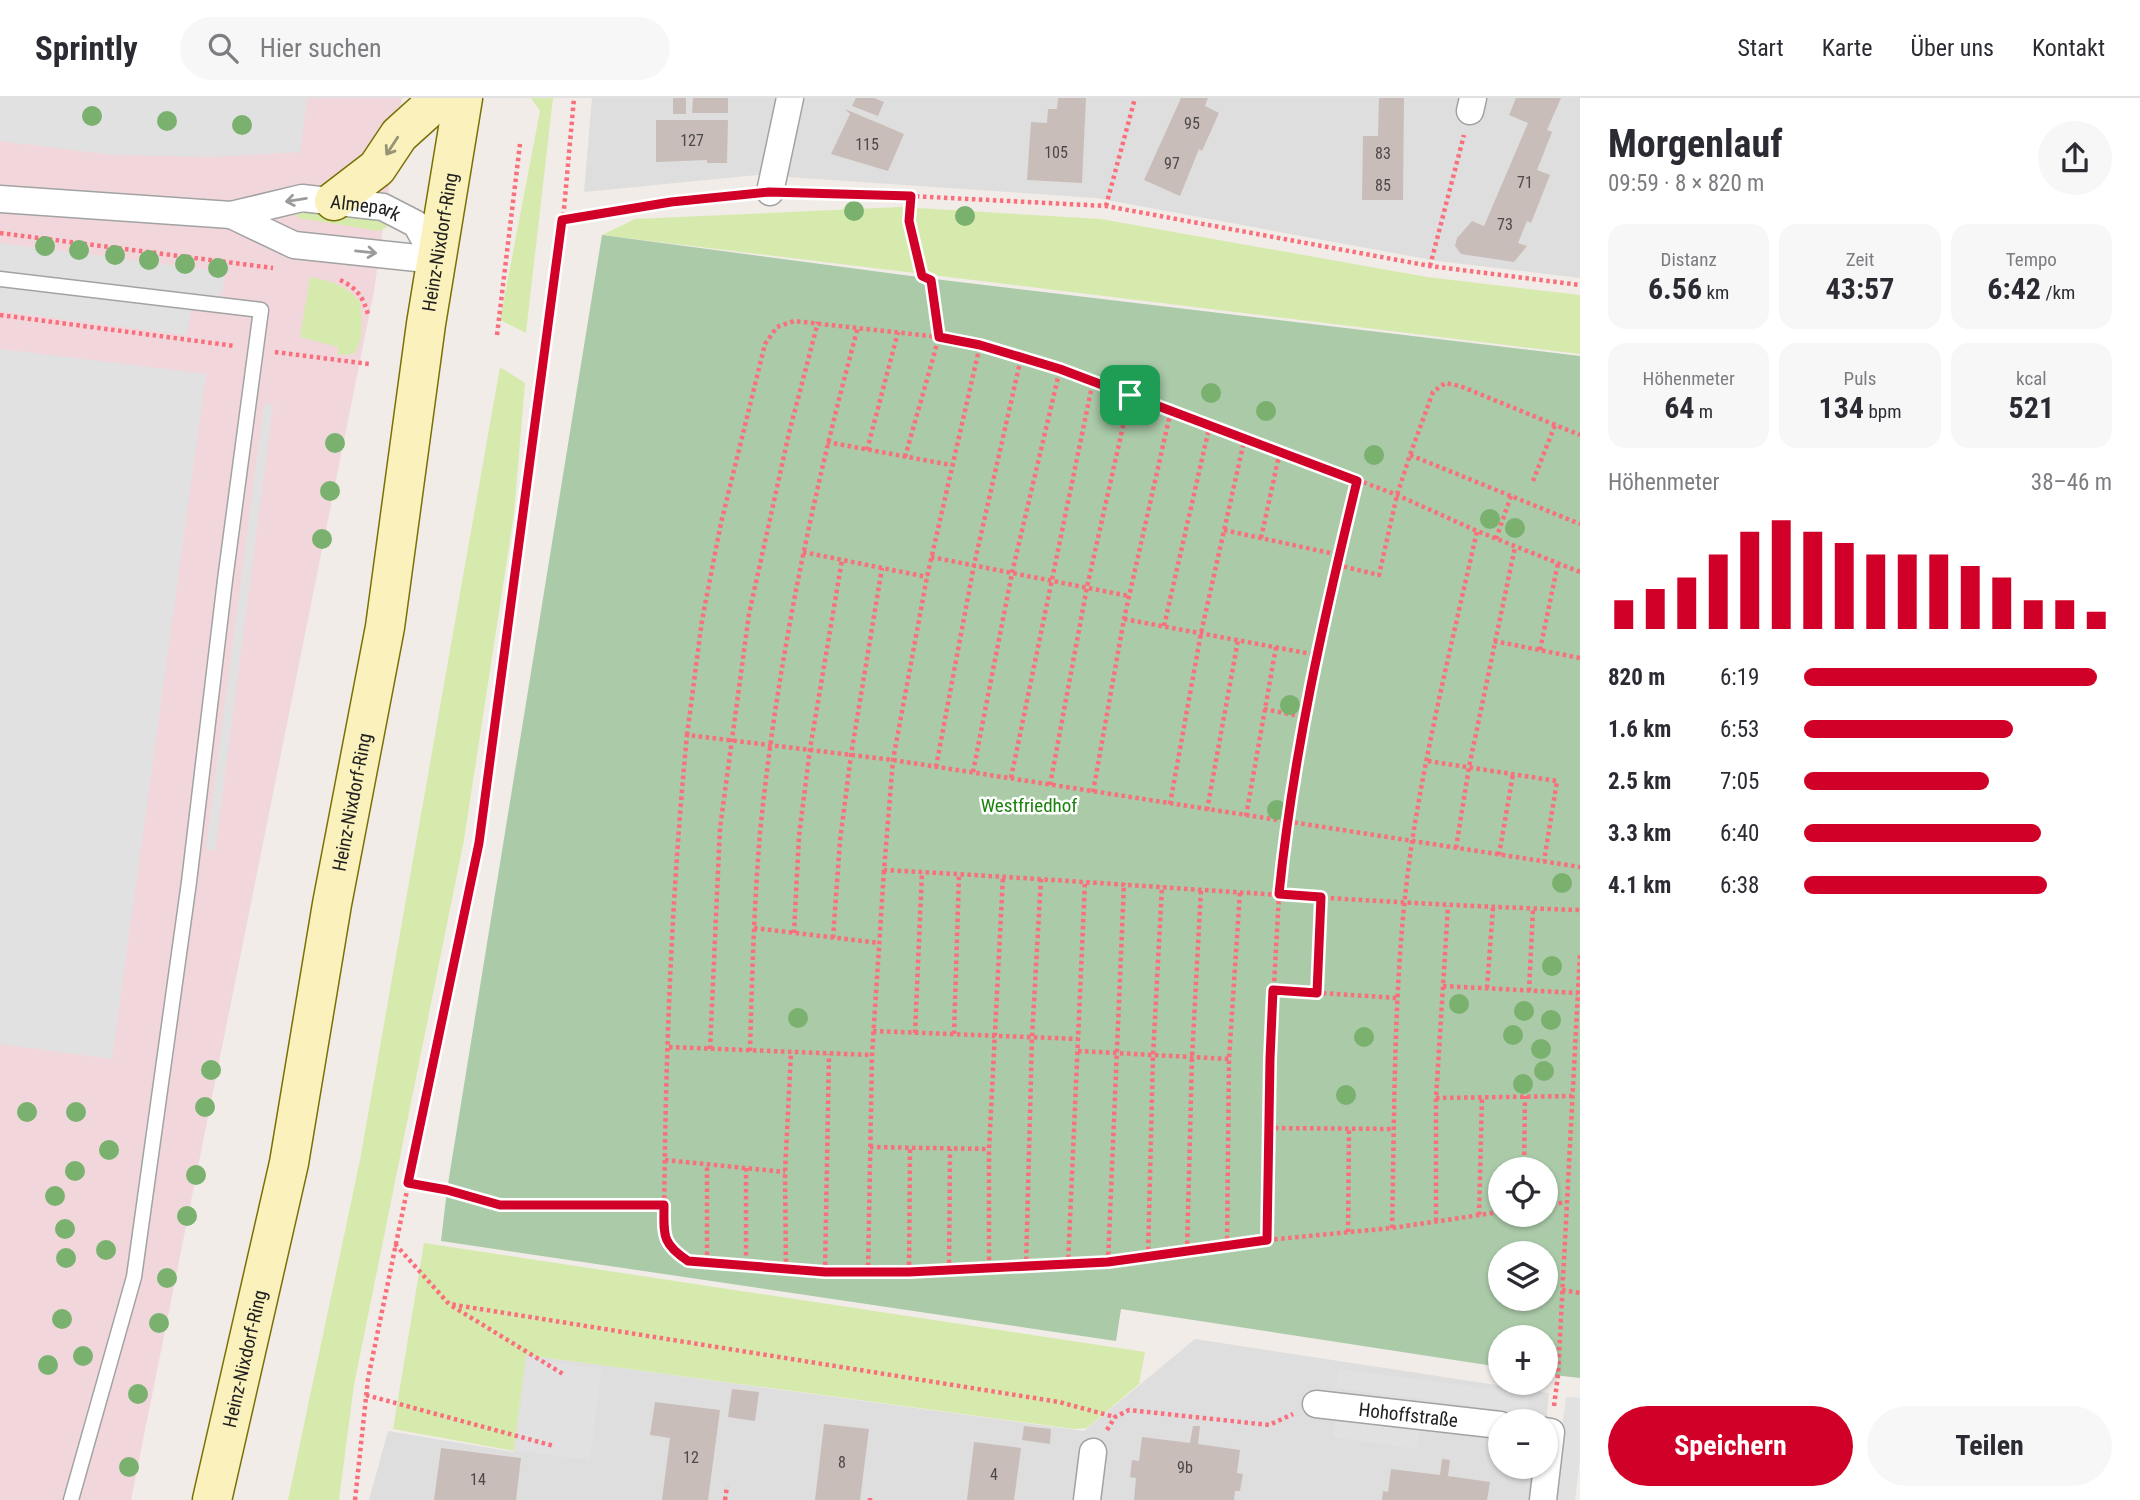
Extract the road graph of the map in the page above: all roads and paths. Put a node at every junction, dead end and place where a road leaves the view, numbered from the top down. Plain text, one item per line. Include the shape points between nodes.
1 (440, 98) edge
2 (463, 98) edge
3 (574, 98) edge
4 (790, 98) edge
5 (1135, 98) edge
6 (1471, 104) edge
7 (520, 144) dead end
8 (769, 192) junction
9 (911, 196) junction
10 (1, 201) edge
11 (334, 201) junction
12 (1106, 206) junction
13 (231, 215) junction
14 (562, 220) junction
15 (0, 233) edge
16 (436, 260) junction
17 (1430, 266) junction
18 (280, 269) dead end
19 (0, 279) edge
20 (335, 279) dead end
21 (1580, 285) edge
22 (368, 314) dead end
23 (0, 315) edge
24 (818, 322) junction
25 (858, 327) junction
26 (898, 332) junction
27 (497, 335) dead end
28 (939, 337) junction
29 (980, 345) junction
30 (256, 349) junction
31 (1021, 358) junction
32 (369, 364) dead end
33 (1060, 369) junction
34 (1094, 381) junction
35 (1130, 395) junction
36 (1171, 410) junction
37 (1210, 424) junction
38 (1555, 425) junction
39 (1580, 435) edge
40 (1245, 437) junction
41 (827, 442) junction
42 (867, 450) junction
43 (1280, 451) junction
44 (1410, 455) junction
45 (905, 457) junction
46 (951, 465) junction
47 (1357, 481) junction
48 (1533, 481) dead end
49 (1396, 495) junction
50 (1511, 496) junction
51 (1580, 524) edge
52 (1224, 530) junction
53 (1477, 531) junction
54 (1261, 538) junction
55 (1496, 539) junction
56 (1515, 546) junction
57 (803, 552) junction
58 (1339, 555) junction
59 (931, 557) junction
60 (842, 560) junction
61 (1558, 563) junction
62 (974, 565) junction
63 (1337, 565) junction
64 (882, 568) junction
65 (1580, 572) edge
66 (1012, 573) junction
67 (927, 577) junction
68 (1051, 580) junction
69 (1087, 587) junction
70 (1129, 596) junction
71 (1124, 619) junction
72 (1164, 626) junction
73 (1201, 633) junction
74 (1238, 640) junction
75 (1494, 641) junction
76 (1276, 647) junction
77 (1540, 650) junction
78 (1317, 655) junction
79 (1580, 659) edge
80 (1264, 709) junction
81 (1305, 717) junction
82 (687, 736) junction
83 (732, 740) junction
84 (772, 744) junction
85 (810, 749) junction
86 (851, 755) junction
87 (893, 760) junction
88 (1428, 761) junction
89 (936, 767) junction
90 (1469, 767) junction
91 (972, 772) junction
92 (1513, 774) junction
93 (1011, 778) junction
94 (1049, 785) junction
95 (1093, 792) junction
96 (1170, 804) junction
97 (1207, 810) junction
98 (1246, 816) junction
99 (1286, 823) junction
100 (1412, 842) junction
101 (1456, 848) junction
102 (1499, 855) junction
103 (1544, 862) junction
104 (1580, 867) edge
105 (884, 870) junction
106 (922, 872) junction
107 (959, 874) junction
108 (1003, 876) junction
109 (1041, 878) junction
110 (1085, 881) junction
111 (1124, 883) junction
112 (1162, 886) junction
113 (1201, 889) junction
114 (1240, 891) junction
115 (1279, 894) junction
116 (1321, 897) junction
117 (1405, 904) junction
118 (1448, 906) junction
119 (1493, 907) junction
120 (1533, 909) junction
121 (1580, 910) edge
122 (754, 928) junction
123 (794, 933) junction
124 (834, 938) junction
125 (879, 943) junction
126 (1580, 953) edge
127 (1443, 986) junction
128 (1487, 988) junction
129 (1273, 990) junction
130 (1529, 991) junction
131 (1317, 993) junction
132 (1578, 993) junction
133 (1398, 998) junction
134 (873, 1031) junction
135 (915, 1033) junction
136 (954, 1034) junction
137 (994, 1036) junction
138 (1032, 1037) junction
139 (1078, 1039) junction
140 (668, 1047) junction
141 (710, 1049) junction
142 (750, 1051) junction
143 (1078, 1051) junction
144 (791, 1052) junction
145 (830, 1054) junction
146 (1116, 1054) junction
147 (872, 1055) junction
148 (1153, 1056) junction
149 (1192, 1058) junction
150 (1228, 1059) junction
151 (1525, 1096) junction
152 (1572, 1096) junction
153 (1482, 1097) junction
154 (1436, 1098) junction
155 (1268, 1128) junction
156 (1349, 1129) junction
157 (1394, 1129) junction
158 (870, 1147) junction
159 (911, 1148) junction
160 (950, 1149) junction
161 (989, 1149) junction
162 (1524, 1157) edge
163 (665, 1160) junction
164 (707, 1164) junction
165 (746, 1168) junction
166 (785, 1172) junction
167 (408, 1183) junction
168 (1566, 1202) junction
169 (1558, 1204) edge
170 (664, 1205) junction
171 (1488, 1214) edge
172 (1479, 1215) junction
173 (1436, 1221) junction
174 (1392, 1228) junction
175 (1348, 1232) junction
176 (1267, 1240) junction
177 (395, 1244) junction
178 (1227, 1246) junction
179 (1187, 1251) junction
180 (1148, 1256) junction
181 (707, 1262) junction
182 (1108, 1262) junction
183 (1068, 1265) junction
184 (746, 1266) junction
185 (989, 1267) junction
186 (1026, 1267) junction
187 (786, 1269) junction
188 (949, 1270) junction
189 (825, 1272) junction
190 (909, 1272) junction
191 (868, 1273) junction
192 (1562, 1290) junction
193 (1580, 1293) edge
194 (449, 1304) junction
195 (563, 1374) dead end
196 (1558, 1376) dead end
197 (366, 1395) junction
198 (1316, 1404) joint
199 (1115, 1417) junction
200 (1488, 1424) edge
201 (554, 1446) dead end
202 (1093, 1452) joint
203 (1545, 1479) edge
204 (727, 1486) dead end
205 (71, 1500) edge
206 (212, 1500) edge
207 (355, 1500) edge
208 (725, 1500) edge
209 (1087, 1500) edge
210 (1543, 1500) edge

1 -> 11 main road via 399,135 377,168
2 - 16 main road, Heinz-Nixdorf-Ring
3 - 14 path
4 - 8 street
5 - 12 path
6 - 17 path
7 - 27 path
8 - 9 path
8 - 14 path
9 - 12 path
9 - 28 path via 909,221 922,276 931,280
10 - 13 street, Almepark
11 -> 13 street, Almepark via 302,198
11 - 16 street, Almepark via 383,207 416,224
12 - 17 path
13 -> 16 street, Almepark via 294,245
14 - 167 path via 479,843
15 - 18 path
16 - 206 main road, Heinz-Nixdorf-Ring via 385,627 289,1163
17 - 21 path
19 - 30 lane via 261,310
20 - 22 path via 355,289
23 - 30 path
24 - 25 path
24 - 82 path via 794,321 777,327 765,344 721,523
24 - 83 path via 760,559
25 - 26 path
25 - 41 path
26 - 28 path
26 - 42 path
28 - 29 path
28 - 45 path
29 - 31 path
29 - 46 path
30 - 32 path
30 - 205 lane via 134,1277
31 - 33 path
31 - 62 path
33 - 34 path
33 - 66 path
34 - 35 path
34 - 68 path
35 - 36 path
35 - 69 path
36 - 37 path
36 - 70 path
37 - 40 path
37 - 72 path
38 - 39 path
38 - 44 path via 1445,383 1433,392
38 - 48 path
40 - 43 path
40 - 52 path
41 - 42 path
41 - 57 path
42 - 45 path
43 - 47 path
43 - 54 path
44 - 49 path
44 - 50 path
45 - 46 path
46 - 59 path
47 - 49 path
47 - 58 path
49 - 53 path
49 - 63 path via 1379,575
50 - 51 path
50 - 55 path
52 - 54 path
52 - 73 path
53 - 55 path
53 - 88 path
54 - 58 path
55 - 56 path
56 - 61 path
56 - 75 path
57 - 60 path
57 - 84 path
58 - 63 path
59 - 62 path
59 - 67 path
60 - 64 path
60 - 85 path
61 - 65 path
61 - 77 path
62 - 66 path
62 - 89 path
63 - 78 path
64 - 67 path
64 - 86 path
66 - 68 path
66 - 91 path
67 - 87 path
68 - 69 path
68 - 93 path
69 - 70 path
69 - 94 path
70 - 71 path
71 - 72 path
71 - 95 path
72 - 73 path
73 - 74 path
73 - 96 path
74 - 76 path
74 - 97 path
75 - 77 path
75 - 90 path
76 - 78 path
76 - 80 path
77 - 79 path
78 - 81 path
80 - 81 path
80 - 98 path
81 - 99 path
82 - 83 path
82 - 140 path
83 - 84 path
83 - 141 path via 720,828
84 - 85 path
84 - 122 path
85 - 86 path
85 - 123 path
86 - 87 path
86 - 124 path
87 - 89 path
87 - 105 path
88 - 90 path
88 - 100 path
89 - 91 path
90 - 92 path
90 - 101 path
91 - 93 path
92 - 102 path
92 - 103 path via 1557,781
93 - 94 path
94 - 95 path
95 - 96 path
96 - 97 path
97 - 98 path
98 - 99 path
99 - 100 path
99 - 115 path
100 - 101 path
100 - 117 path
101 - 102 path
102 - 103 path
103 - 104 path
105 - 106 path
105 - 125 path
106 - 107 path
106 - 135 path
107 - 108 path
107 - 136 path
108 - 109 path
108 - 137 path
109 - 110 path
109 - 138 path
110 - 111 path
110 - 139 path
111 - 112 path
111 - 146 path
112 - 113 path
112 - 148 path
113 - 114 path
113 - 149 path
114 - 115 path
114 - 150 path
115 - 116 path
115 - 129 path
116 - 117 path
116 - 131 path
117 - 118 path
117 - 133 path
118 - 119 path
118 - 127 path
119 - 120 path
119 - 128 path
120 - 121 path
120 - 130 path
122 - 123 path
122 - 142 path
123 - 124 path
124 - 125 path
125 - 134 path
126 - 132 path
127 - 128 path
127 - 154 path
128 - 130 path
129 - 131 path
129 - 155 path
130 - 132 path
131 - 133 path
132 - 152 path
133 - 157 path
134 - 135 path
134 - 147 path
135 - 136 path
136 - 137 path
137 - 138 path
137 - 161 path
138 - 139 path
138 - 186 path
139 - 143 path
140 - 141 path
140 - 163 path
141 - 142 path
142 - 144 path
143 - 146 path
143 - 183 path
144 - 145 path
144 - 166 path
145 - 147 path
145 - 189 path
146 - 148 path
146 - 182 path
147 - 158 path
148 - 149 path
148 - 180 path
149 - 150 path
149 - 179 path
150 - 178 path
151 - 152 path
151 - 153 path
151 - 162 path
152 - 168 path
153 - 154 path
153 - 172 path
154 - 173 path
155 - 156 path
155 - 176 path
156 - 157 path
156 - 175 path
157 - 174 path
158 - 159 path
158 - 191 path
159 - 160 path
159 - 190 path
160 - 161 path
160 - 188 path
161 - 185 path
163 - 164 path
163 - 170 path
164 - 165 path
164 - 181 path
165 - 166 path
165 - 184 path
166 - 187 path
167 - 170 path via 500,1205
167 - 177 path
168 - 169 path
168 - 192 path
170 - 181 path via 664,1232 671,1250 688,1261
171 - 172 path
172 - 173 path
173 - 174 path
174 - 175 path
175 - 176 path
176 - 178 path
177 - 194 path
177 - 197 path
178 - 179 path
179 - 180 path
180 - 182 path
181 - 184 path
182 - 183 path
183 - 186 path
184 - 187 path
185 - 186 path
185 - 188 path
187 - 189 path
188 - 190 path
189 - 191 path
190 - 191 path
192 - 193 path
192 - 196 path
194 - 195 path
194 - 199 path via 1059,1402
197 - 201 path
197 - 207 path
198 - 199 path via 1269,1425 1129,1410
198 - 200 street, Hohoffstraße
199 - 202 path via 1101,1448
202 - 209 street
203 - 210 street
204 - 208 path

